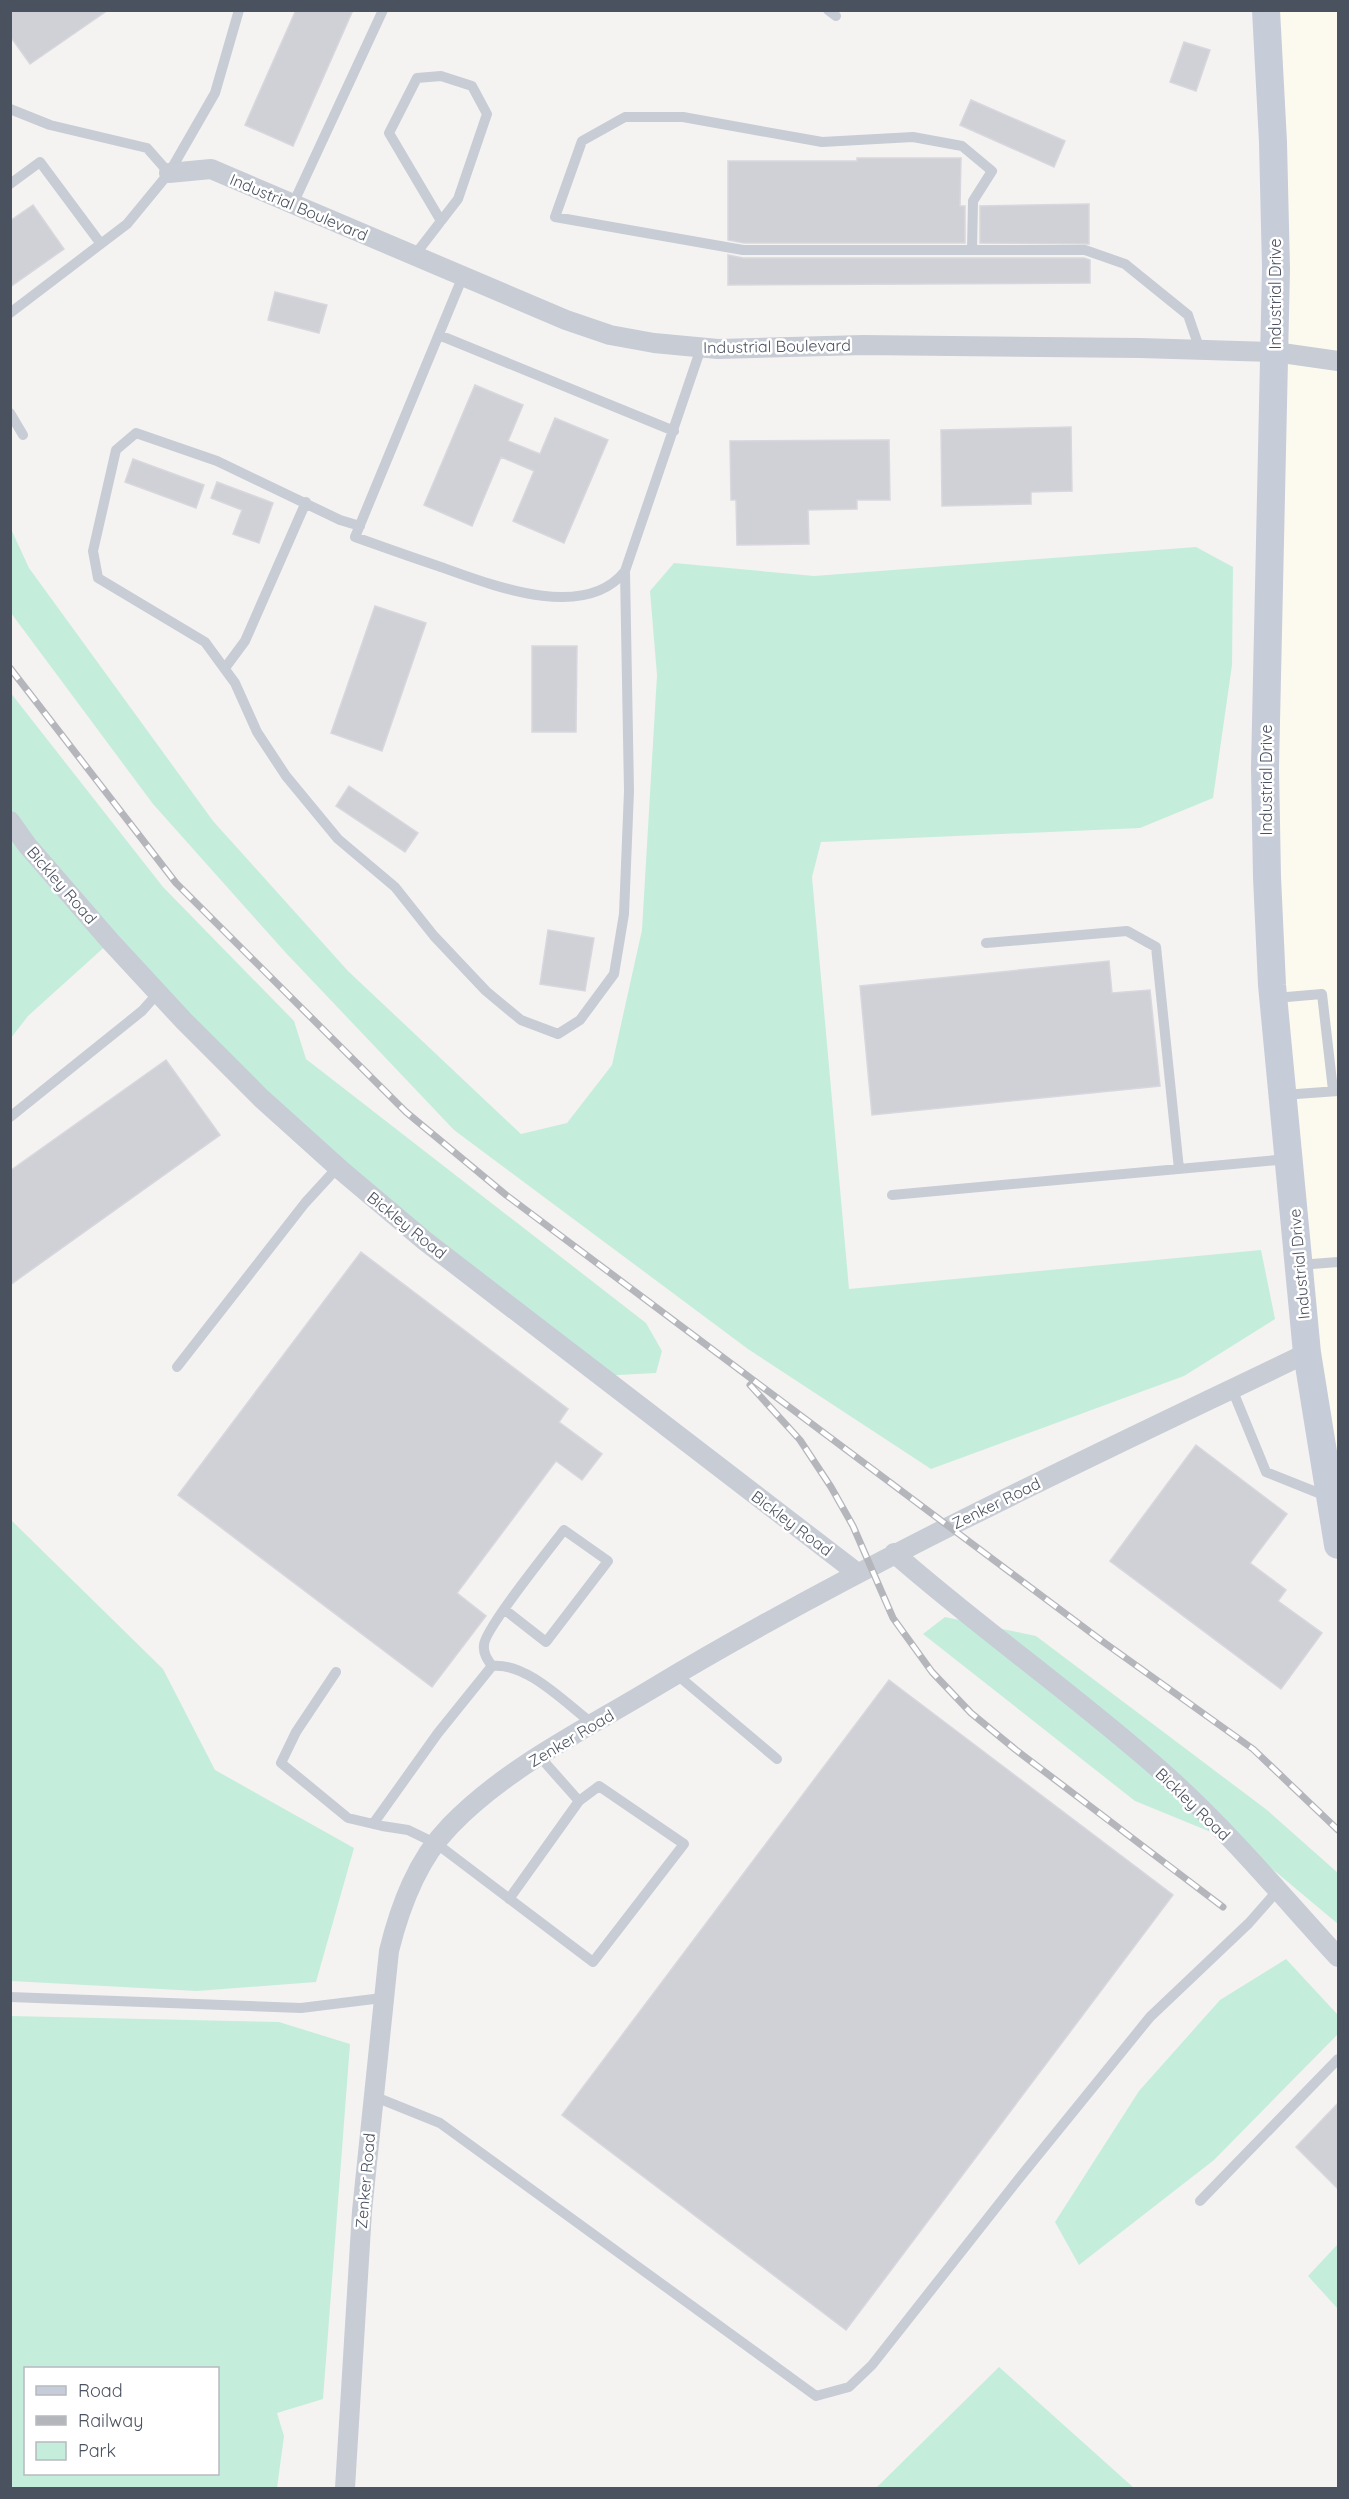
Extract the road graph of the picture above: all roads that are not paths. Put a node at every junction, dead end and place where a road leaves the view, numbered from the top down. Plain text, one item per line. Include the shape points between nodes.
1 (239, 10) edge
2 (383, 10) edge
3 (1266, 10) edge
4 (10, 109) edge
5 (169, 173) junction
6 (10, 184) edge
7 (293, 204) junction
8 (441, 221) junction
9 (101, 244) junction
10 (972, 250) junction
11 (414, 256) junction
12 (463, 276) junction
13 (10, 313) edge
14 (439, 335) junction
15 (701, 348) junction
16 (1200, 350) junction
17 (1275, 352) junction
18 (1338, 361) edge
19 (10, 413) edge
20 (674, 431) junction
21 (23, 435) dead end
22 (306, 502) junction
23 (360, 526) junction
24 (625, 571) junction
25 (225, 668) junction
26 (10, 821) edge
27 (986, 943) dead end
28 (158, 993) junction
29 (1274, 998) junction
30 (1336, 1091) edge
31 (1283, 1095) junction
32 (10, 1117) edge
33 (1289, 1159) junction
34 (338, 1167) junction
35 (1179, 1169) junction
36 (892, 1195) dead end
37 (1338, 1262) edge
38 (1299, 1265) junction
39 (1307, 1353) junction
40 (177, 1367) dead end
41 (1232, 1389) junction
42 (1330, 1451) edge
43 (1329, 1497) junction
44 (1338, 1545) edge
45 (894, 1554) junction
46 (856, 1572) junction
47 (505, 1610) junction
48 (492, 1666) junction
49 (336, 1672) dead end
50 (676, 1674) junction
51 (593, 1724) junction
52 (540, 1757) junction
53 (777, 1759) dead end
54 (579, 1801) junction
55 (373, 1824) junction
56 (437, 1844) junction
57 (1278, 1890) junction
58 (509, 1899) junction
59 (1338, 1957) edge
60 (10, 1997) edge
61 (382, 1998) junction
62 (1338, 2060) edge
63 (373, 2096) junction
64 (1200, 2201) dead end
65 (345, 2488) edge

1 - 5 lane via 215,93
2 - 7 lane
3 - 17 street, Industrial Drive via 1273,142
4 - 5 lane via 50,125 147,148
5 - 7 street, Industrial Boulevard via 211,169
5 - 9 lane via 127,224
6 - 9 lane via 40,162
7 - 11 street, Industrial Boulevard
8 - 8 lane via 458,199 487,114 472,86 441,76 417,78 388,133
8 - 11 lane
9 - 13 lane
10 - 10 lane via 743,250 555,217 582,141 625,117 683,117 822,142 913,137 962,146 992,171 973,201
10 - 16 lane via 1085,250 1125,264 1188,315
11 - 12 street, Industrial Boulevard
12 - 14 lane
12 - 15 street, Industrial Boulevard via 610,335
14 - 20 lane
14 - 23 lane
15 - 16 street, Industrial Boulevard via 863,345
15 - 20 lane
16 - 17 street, Industrial Boulevard
17 - 18 street, Industrial Boulevard
17 - 29 street, Industrial Drive via 1265,768 1266,877
19 - 21 lane
20 - 24 lane
22 - 23 lane
22 - 25 lane via 244,641
22 - 25 lane via 217,461 136,434 116,450 93,551 98,578 205,642
23 - 24 lane via 355,537 504,590 539,596 600,590 615,583
24 - 25 lane via 629,791 624,914 614,974 580,1020 558,1034 521,1020 486,991 395,887 338,840 262,741
26 - 28 street, Bickley Road
27 - 35 lane via 1127,931 1156,947
28 - 32 lane via 142,1011
28 - 34 street, Bickley Road via 261,1098
29 - 30 lane via 1322,994
29 - 31 street, Industrial Drive
30 - 31 lane
31 - 33 street, Industrial Drive
33 - 35 lane
33 - 38 street, Industrial Drive
34 - 40 lane via 305,1203
34 - 46 street, Bickley Road via 425,1241
35 - 36 lane
37 - 38 lane
38 - 39 street, Industrial Drive
39 - 41 street, Zenker Road
39 - 42 street, Industrial Drive
41 - 43 lane via 1266,1472
41 - 45 street, Zenker Road
42 - 43 street, Industrial Drive
43 - 44 street, Industrial Drive
45 - 46 street, Zenker Road
45 - 57 street, Bickley Road via 1084,1705 1171,1780
46 - 50 street, Zenker Road
47 - 47 lane via 564,1530 608,1561 546,1642
47 - 48 lane via 483,1642
48 - 51 lane via 505,1665 536,1680
48 - 55 lane
49 - 55 lane via 296,1732 281,1763 348,1818
50 - 51 street, Zenker Road
50 - 53 lane
51 - 52 street, Zenker Road
52 - 54 lane
52 - 56 street, Zenker Road via 467,1810
54 - 58 lane
54 - 58 lane via 599,1786 684,1844 593,1962
55 - 56 lane via 408,1830
56 - 58 lane
56 - 61 street, Zenker Road via 411,1884 397,1918
57 - 59 street, Bickley Road
57 - 63 lane via 1249,1923 1150,2017 872,2365 849,2387 816,2396 440,2123
60 - 61 lane via 301,2007
61 - 63 street, Zenker Road
62 - 64 lane
63 - 65 street, Zenker Road

